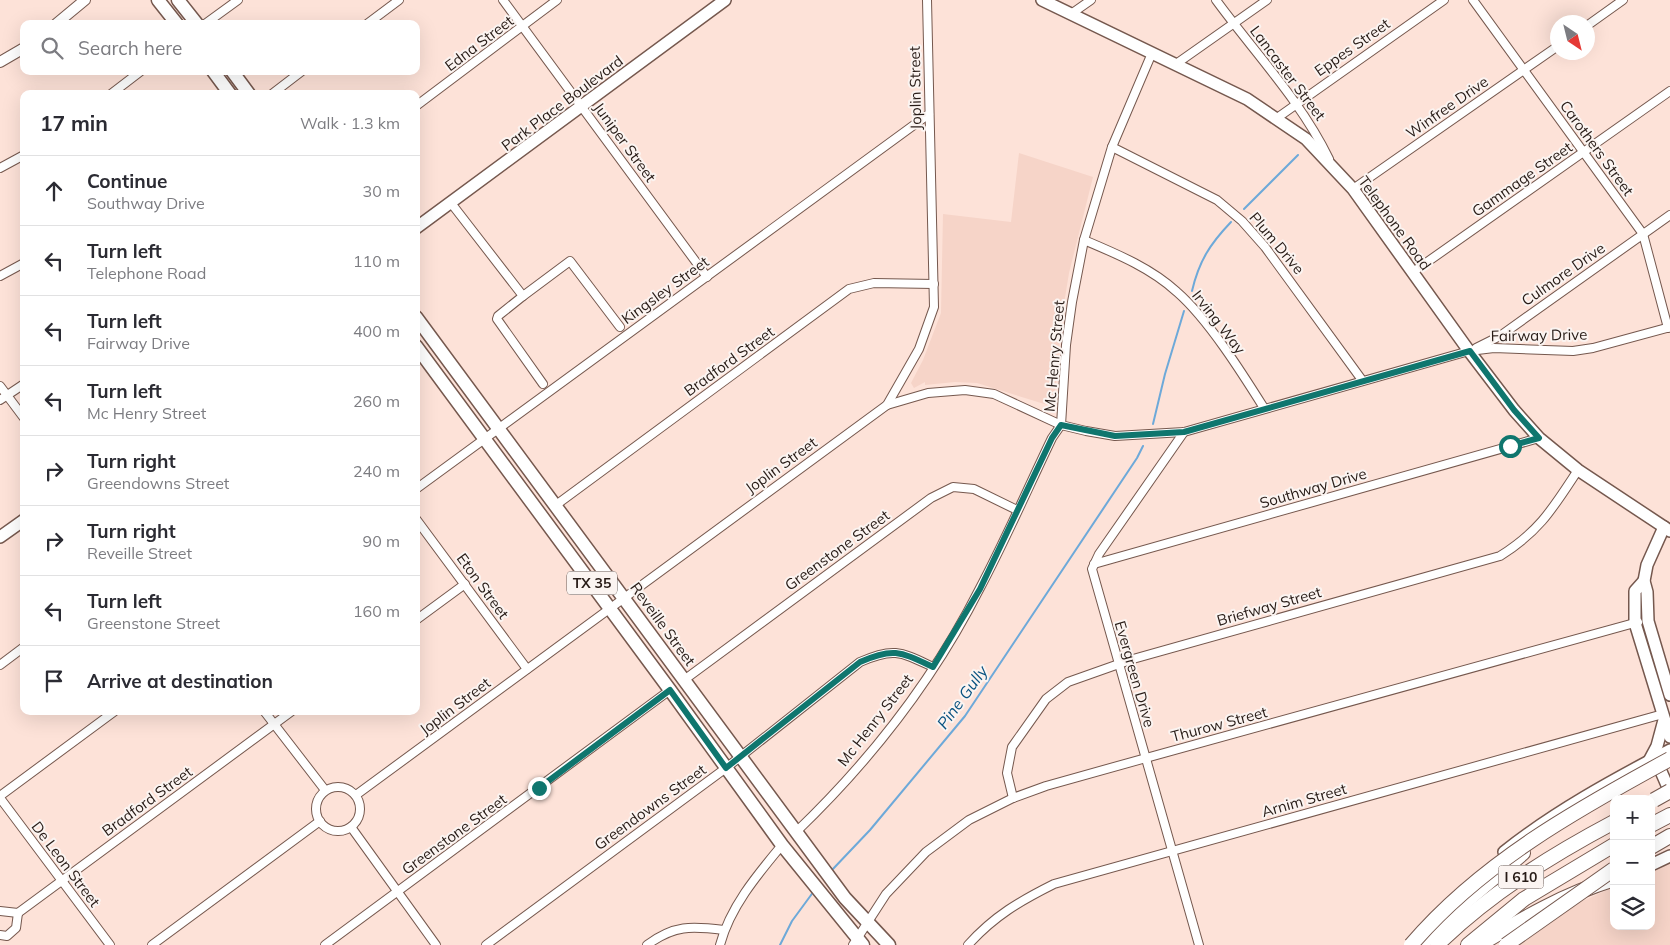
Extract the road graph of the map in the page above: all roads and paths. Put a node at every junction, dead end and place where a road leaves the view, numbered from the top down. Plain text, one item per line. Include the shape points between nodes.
1 (85, 0) edge
2 (158, 0) edge
3 (178, 0) edge
4 (238, 0) edge
5 (399, 0) edge
6 (503, 0) edge
7 (556, 0) edge
8 (725, 0) edge
9 (927, 0) edge
10 (1042, 0) edge
11 (1091, 0) edge
12 (1216, 0) edge
13 (1267, 0) edge
14 (1444, 0) edge
15 (1472, 0) edge
16 (1622, 0) edge
17 (1071, 14) junction
18 (61, 20) edge
19 (174, 20) edge
20 (193, 20) edge
21 (210, 20) edge
22 (372, 20) edge
23 (1595, 20) edge
24 (1233, 23) junction
25 (522, 27) junction
26 (20, 50) edge
27 (1550, 52) edge
28 (1152, 53) junction
29 (0, 62) edge
30 (1176, 64) junction
31 (1524, 70) junction
32 (136, 75) edge
33 (216, 75) edge
34 (235, 75) edge
35 (297, 75) edge
36 (116, 90) edge
37 (227, 90) edge
38 (246, 90) edge
39 (277, 90) edge
40 (1670, 91) edge
41 (420, 103) edge
42 (1296, 104) junction
43 (582, 108) junction
44 (929, 114) junction
45 (1277, 118) junction
46 (1112, 147) junction
47 (1584, 153) junction
48 (20, 157) edge
49 (1332, 166) junction
50 (0, 168) edge
51 (1353, 189) junction
52 (451, 203) junction
53 (1670, 215) edge
54 (1670, 223) edge
55 (420, 225) edge
56 (1642, 234) junction
57 (1084, 240) junction
58 (20, 266) edge
59 (1412, 272) junction
60 (0, 276) edge
61 (707, 277) junction
62 (934, 284) junction
63 (523, 296) junction
64 (420, 322) edge
65 (620, 327) dead end
66 (1669, 328) edge
67 (420, 351) edge
68 (1470, 351) junction
69 (1362, 380) junction
70 (543, 384) dead end
71 (0, 386) edge
72 (20, 387) edge
73 (7, 395) junction
74 (0, 400) edge
75 (887, 406) junction
76 (1264, 408) junction
77 (20, 413) edge
78 (1061, 425) junction
79 (498, 428) junction
80 (1184, 432) junction
81 (1539, 438) junction
82 (484, 439) junction
83 (1578, 470) junction
84 (420, 485) edge
85 (556, 505) junction
86 (1017, 510) junction
87 (20, 523) edge
88 (420, 524) edge
89 (1668, 526) edge
90 (0, 538) edge
91 (1094, 564) junction
92 (1644, 581) junction
93 (465, 584) junction
94 (624, 597) junction
95 (610, 608) junction
96 (420, 617) edge
97 (1648, 621) junction
98 (1636, 623) junction
99 (20, 650) edge
100 (0, 665) edge
101 (1118, 666) junction
102 (933, 667) junction
103 (527, 669) junction
104 (684, 680) junction
105 (670, 690) junction
106 (1670, 695) edge
107 (110, 715) edge
108 (267, 715) edge
109 (287, 715) edge
110 (1664, 716) junction
111 (274, 725) junction
112 (1670, 737) edge
113 (1670, 750) edge
114 (741, 757) junction
115 (1146, 758) junction
116 (1670, 759) edge
117 (1649, 761) junction
118 (726, 768) junction
119 (325, 790) junction
120 (1670, 792) edge
121 (356, 795) junction
122 (0, 797) edge
123 (1013, 798) junction
124 (1585, 798) junction
125 (1655, 800) edge
126 (320, 821) junction
127 (1610, 824) edge
128 (351, 827) junction
129 (796, 832) junction
130 (1670, 836) edge
131 (782, 845) junction
132 (1655, 845) edge
133 (1610, 847) edge
134 (1172, 850) junction
135 (1670, 856) edge
136 (1655, 863) edge
137 (1610, 872) edge
138 (61, 881) junction
139 (1610, 882) edge
140 (1610, 883) edge
141 (396, 892) junction
142 (0, 912) edge
143 (18, 913) junction
144 (866, 922) junction
145 (724, 930) junction
146 (0, 936) edge
147 (858, 943) edge
148 (110, 945) edge
149 (152, 945) edge
150 (325, 945) edge
151 (436, 945) edge
152 (486, 945) edge
153 (647, 945) edge
154 (720, 945) edge
155 (889, 945) edge
156 (968, 945) edge
157 (1199, 945) edge
158 (1405, 945) edge
159 (1411, 945) edge
160 (1420, 945) edge
161 (1437, 945) edge
162 (1468, 945) edge
163 (1478, 945) edge
164 (1500, 945) edge
165 (1506, 945) edge

1 - 18 street
2 - 19 main road
3 - 20 main road
4 - 21 street
5 - 22 street
6 - 25 street, Juniper Street
7 - 25 street, Edna Street
8 - 43 main road, Park Place Boulevard
9 - 44 street, Joplin Street
10 - 17 main road, Telephone Road
11 - 17 street
12 - 24 street, Lancaster Street
13 - 24 street
14 - 42 street, Eppes Street
15 - 31 street, Carothers Street
16 - 23 street
17 - 28 main road, Telephone Road
24 - 30 street
24 - 42 street, Lancaster Street
25 - 41 street, Edna Street
25 - 43 street, Juniper Street
26 - 29 street
27 - 31 street, Winfree Drive
28 - 30 main road, Telephone Road
28 - 46 street, Mc Henry Street
30 - 45 main road, Telephone Road via 1247,99
31 - 47 street, Carothers Street
31 - 51 street, Winfree Drive
32 - 36 street
33 - 37 main road
34 - 38 main road
35 - 39 street
40 - 47 street, Gammage Street
42 - 45 street, Eppes Street
42 - 49 street, Lancaster Street via 1318,136
43 - 52 main road, Park Place Boulevard
43 - 61 street, Juniper Street
44 - 61 street, Kingsley Street
44 - 62 street, Joplin Street
45 - 49 main road, Telephone Road via 1306,139
46 - 57 street, Mc Henry Street
46 - 69 street, Plum Drive via 1216,200 1242,221 1266,246
47 - 56 street, Carothers Street
47 - 59 street, Gammage Street
48 - 50 street
49 - 51 main road, Telephone Road
51 - 59 main road, Telephone Road
52 - 55 main road, Park Place Boulevard
52 - 63 street
53 - 56 street, Culmore Drive
54 - 56 street
56 - 66 street, Carothers Street
56 - 68 street, Culmore Drive via 1500,336
57 - 76 street, Irving Way via 1121,256 1177,291 1195,309
57 - 78 street, Mc Henry Street via 1066,345
58 - 60 street
59 - 68 main road, Telephone Road
61 - 79 street, Kingsley Street
62 - 75 street, Joplin Street via 934,307 919,349
62 - 85 street, Bradford Street via 874,283 849,289
63 - 65 street via 570,262
63 - 70 street via 497,319
64 - 79 main road, Reveille Street / TX 35
66 - 68 street, Fairway Drive via 1573,351 1494,348
67 - 82 main road, TX 35
68 - 69 street, Fairway Drive
68 - 81 main road, Telephone Road
69 - 76 street, Fairway Drive
71 - 73 street
72 - 73 street
73 - 74 street
73 - 77 street
75 - 78 street, Fairway Drive via 928,393 965,390 994,394
75 - 94 street, Joplin Street
76 - 80 street, Fairway Drive
78 - 80 street, Fairway Drive via 1115,436
78 - 86 street, Mc Henry Street
79 - 82 street, Kingsley Street
79 - 85 main road, Reveille Street / TX 35
80 - 91 street
81 - 83 main road, Telephone Road
81 - 91 street, Southway Drive
82 - 84 street, Kingsley Street
82 - 95 main road, TX 35
83 - 89 main road, Telephone Road
83 - 101 street, Briefway Street via 1546,518 1523,541 1500,556
85 - 94 main road, Reveille Street / TX 35
86 - 102 street, Mc Henry Street via 980,589
86 - 104 street, Greenstone Street via 974,489 953,487 923,504
87 - 90 main road
88 - 93 street, Eton Street
89 - 92 main road via 1647,565
91 - 101 street, Evergreen Drive via 1092,575
92 - 97 main road
92 - 98 main road via 1635,591
93 - 96 street
93 - 103 street, Eton Street
94 - 95 street, Joplin Street
94 - 104 main road, Reveille Street / TX 35
95 - 103 street, Joplin Street
95 - 105 main road, TX 35
97 - 98 street, Thurow Street
97 - 106 main road
98 - 110 main road
98 - 115 street, Thurow Street
99 - 100 street
101 - 115 street, Evergreen Drive
101 - 123 street, Briefway Street via 1068,682 1046,698 1010,753 1007,773
102 - 114 street, Greendowns Street via 902,653 881,652 860,662
102 - 129 street, Mc Henry Street via 875,748
103 - 121 street, Joplin Street
104 - 114 main road, Reveille Street / TX 35
105 - 118 main road, TX 35
105 - 141 street, Greenstone Street
107 - 122 street
108 - 111 street
109 - 111 street, Bradford Street
110 - 112 main road
110 - 117 main road via 1657,746
110 - 134 street, Arnim Street
111 - 119 street
111 - 138 street, Bradford Street
113 - 117 main road
114 - 118 street, Greendowns Street
114 - 129 main road, Reveille Street / TX 35
115 - 123 street, Thurow Street
115 - 134 street, Evergreen Drive
116 - 159 highway, bridge via 1602,795 1521,847 1463,892
117 - 120 main road via 1660,769
117 - 124 main road
118 - 131 main road, TX 35
118 - 152 street, Greendowns Street
119 - 121 street via 336,786 348,788
119 - 126 street via 318,799 316,810
120 - 125 highway, bridge
121 - 128 street via 360,806 358,818
122 - 138 street, De Leon Street
123 - 144 street, Thurow Street via 969,820 936,844 893,886
124 - 158 main road via 1530,832 1485,868 1433,914
124 - 160 highway
126 - 128 street via 329,829 340,831
126 - 149 street
127 - 161 highway, I 610 via 1511,884
128 - 141 street
129 - 144 main road, Reveille Street / TX 35
130 - 132 highway
131 - 145 street via 752,881
131 - 147 main road, TX 35
133 - 162 highway, I 610 via 1524,899
134 - 156 street, Arnim Street via 1054,884 1016,903 985,926
134 - 157 street, Evergreen Drive
135 - 136 main road
137 - 165 highway, bridge
138 - 143 street, Bradford Street
138 - 148 street, De Leon Street
139 - 163 highway via 1562,897
140 - 164 main road via 1553,911
141 - 150 street, Greenstone Street
141 - 151 street
142 - 143 street
143 - 146 street via 16,928 7,936
144 - 147 street, Thurow Street
144 - 155 main road, Reveille Street / TX 35
145 - 153 street via 696,926 678,928
145 - 154 street

